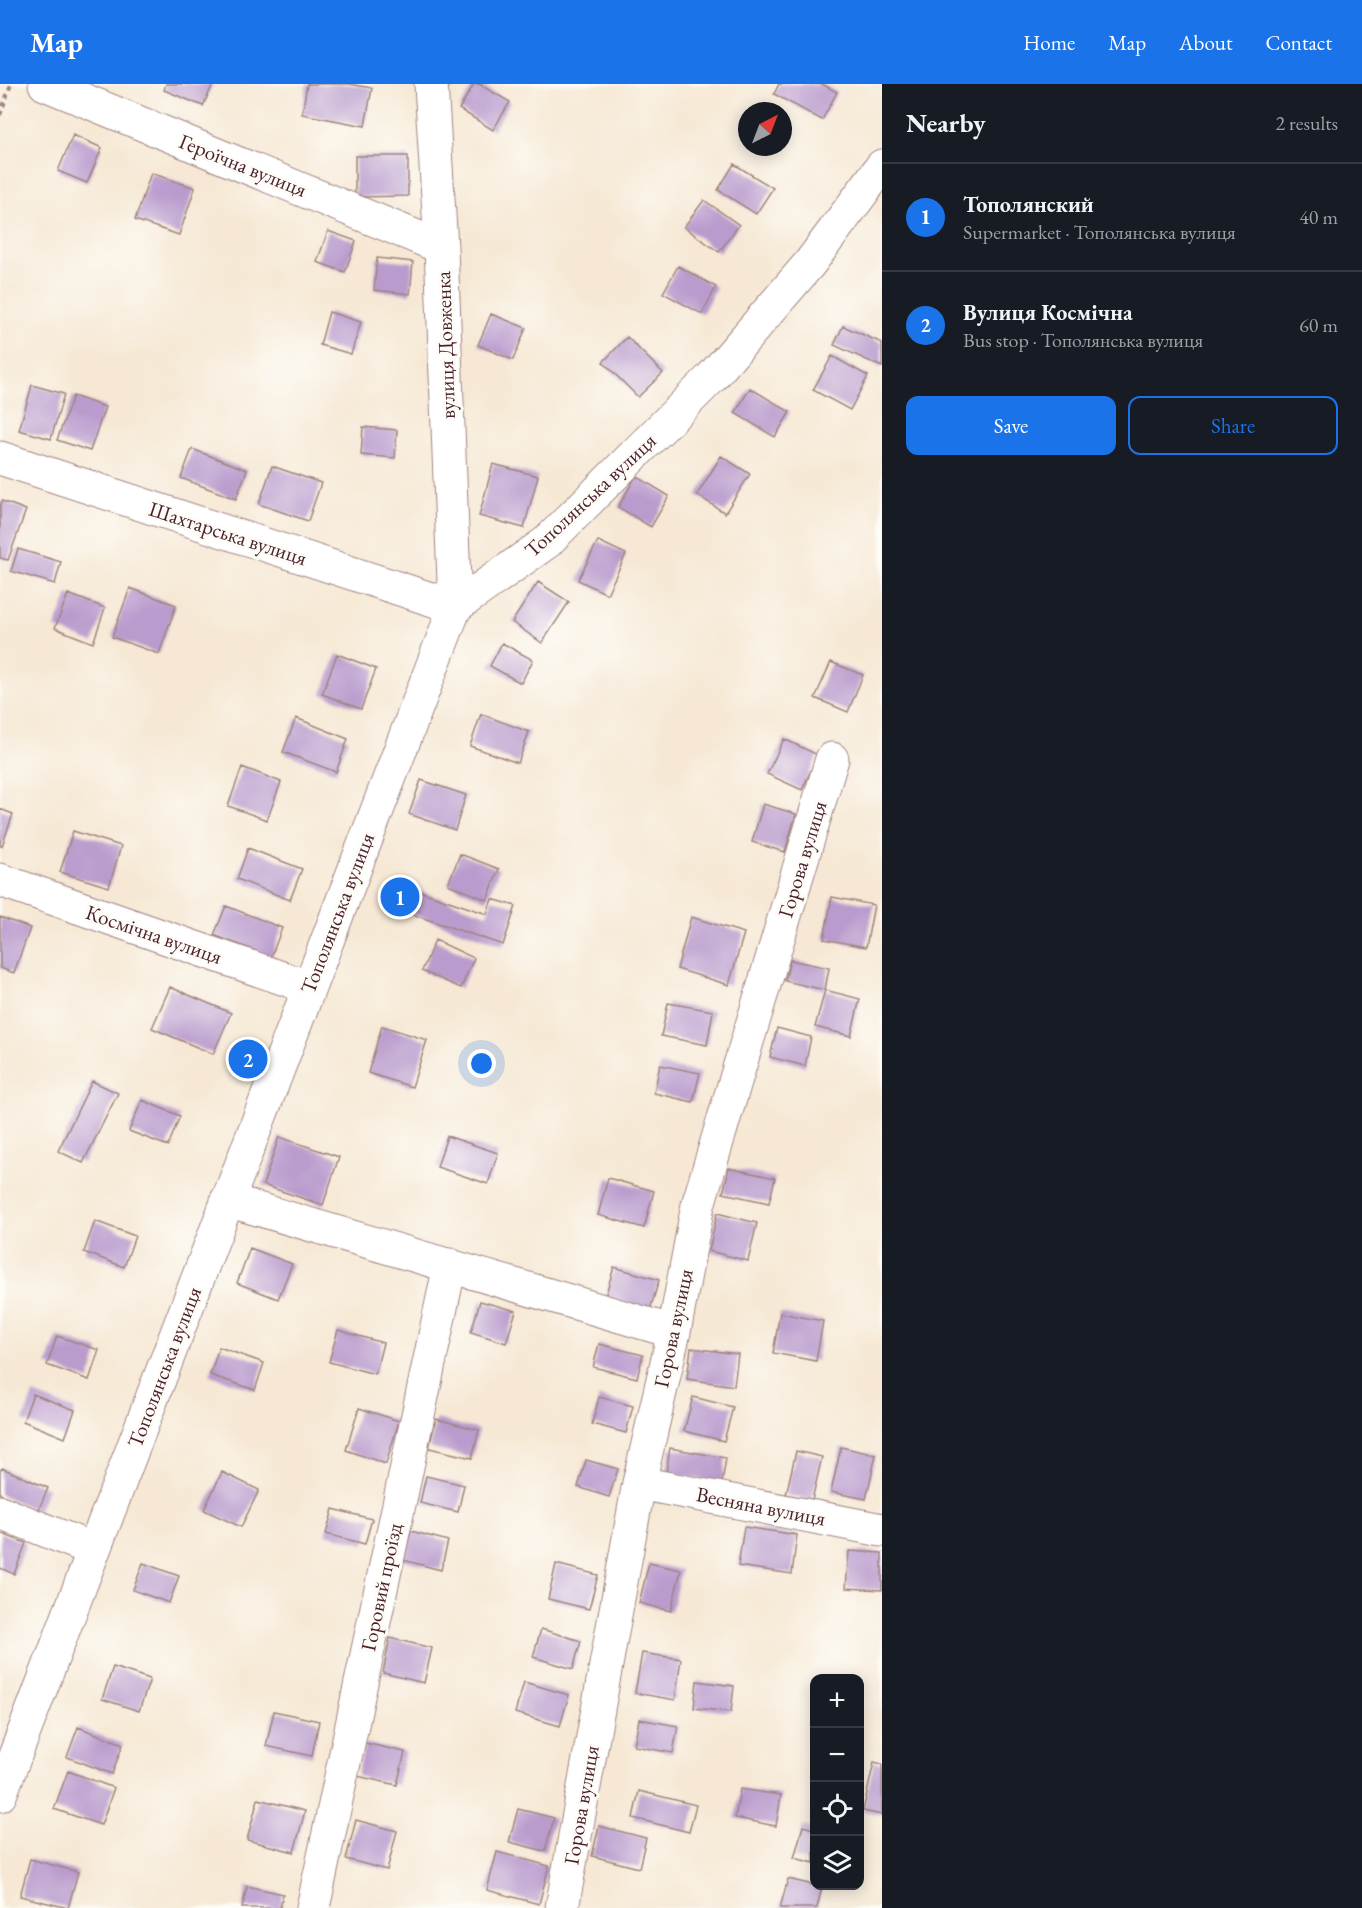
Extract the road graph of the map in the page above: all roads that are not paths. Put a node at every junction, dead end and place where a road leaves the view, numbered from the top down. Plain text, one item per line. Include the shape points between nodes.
1 (45, 84) edge
2 (431, 84) edge
3 (882, 166) edge
4 (441, 247) junction
5 (0, 459) edge
6 (455, 607) junction
7 (832, 759) dead end
8 (0, 880) edge
9 (308, 987) junction
10 (227, 1200) junction
11 (450, 1266) junction
12 (674, 1332) junction
13 (639, 1483) junction
14 (0, 1512) edge
15 (882, 1530) edge
16 (94, 1550) junction
17 (0, 1795) edge
18 (313, 1908) edge
19 (562, 1908) edge

1 - 4 street, Героїчна вулиця
2 - 4 street, вулиця Довженка
3 - 6 street, Тополянська вулиця via 810,262 712,377 547,542
4 - 6 street, вулиця Довженка
5 - 6 street, Шахтарська вулиця
6 - 9 street, Тополянська вулиця
7 - 12 street, Горова вулиця via 698,1205
8 - 9 street, Космічна вулиця
9 - 10 street, Тополянська вулиця
10 - 11 street
10 - 16 street, Тополянська вулиця
11 - 12 street
11 - 18 street, Горовий проїзд
12 - 13 street, Горова вулиця
13 - 15 street, Весняна вулиця
13 - 19 street, Горова вулиця
14 - 16 street
16 - 17 street, Тополянська вулиця

